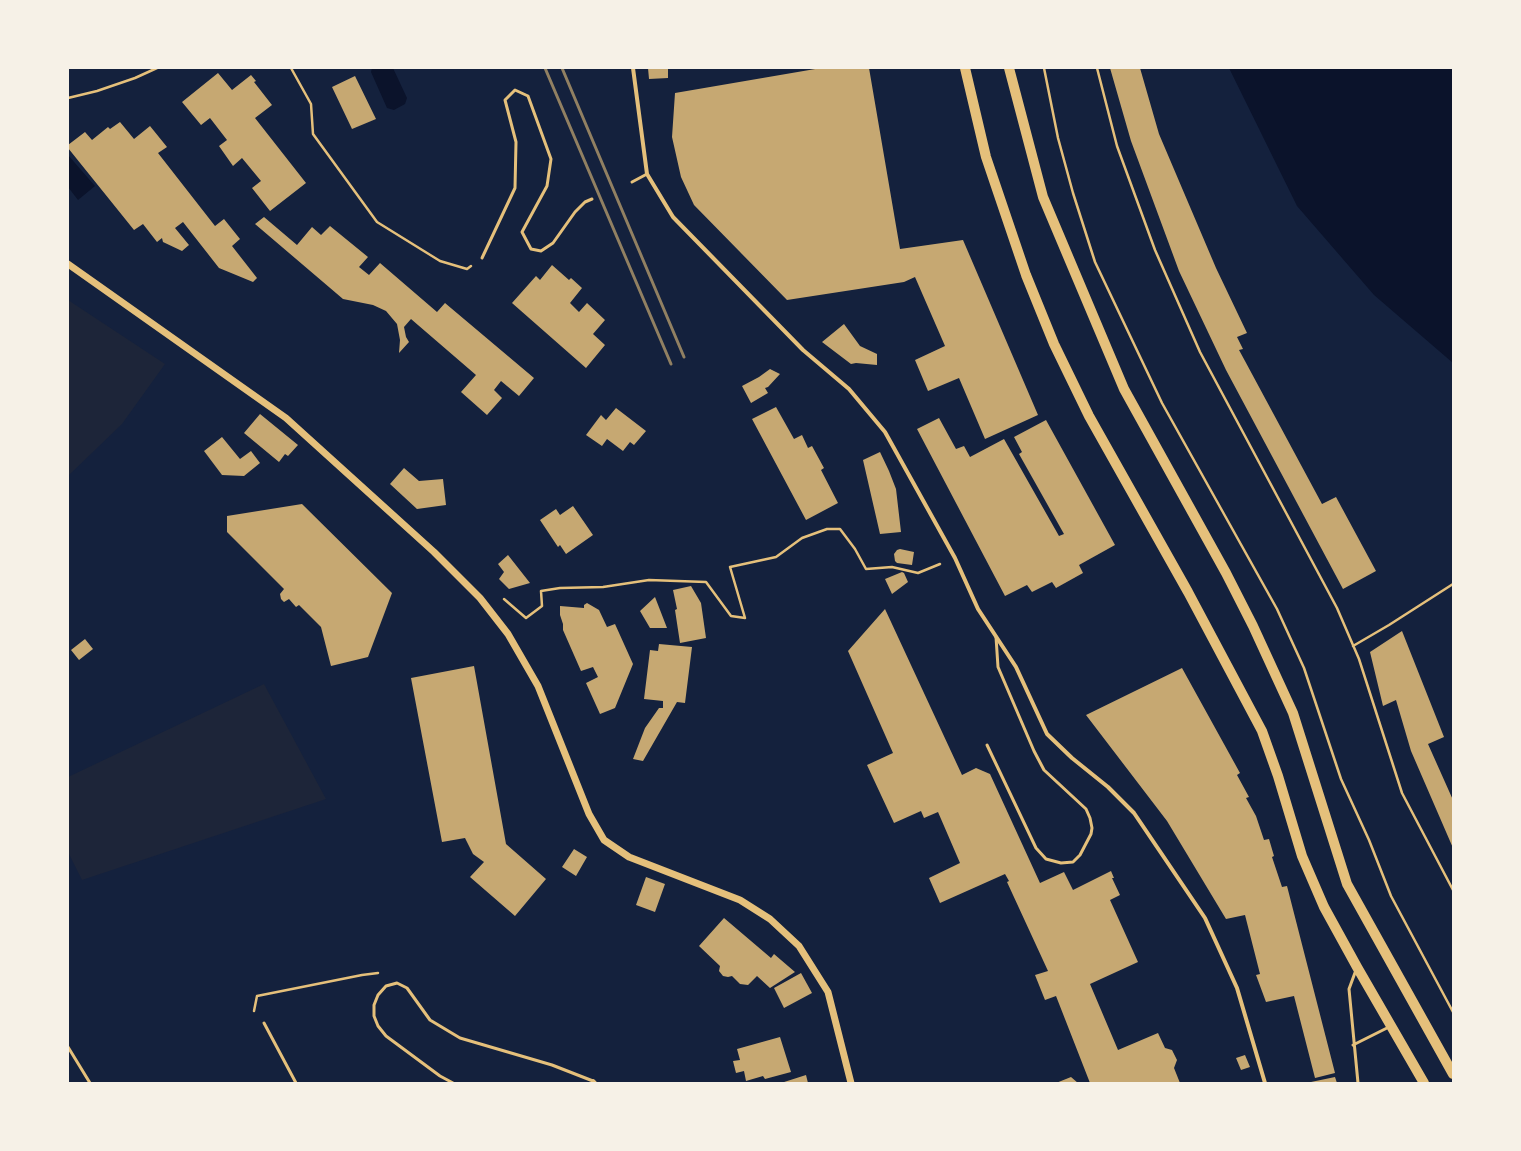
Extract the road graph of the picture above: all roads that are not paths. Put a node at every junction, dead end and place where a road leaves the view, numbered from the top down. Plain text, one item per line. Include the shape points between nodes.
1 (633, 68) edge
2 (965, 68) edge
3 (1009, 68) edge
4 (646, 174) junction
5 (632, 182) dead end
6 (592, 199) dead end
7 (482, 258) road end
8 (68, 264) edge
9 (996, 636) junction
10 (987, 745) dead end
11 (1357, 967) junction
12 (264, 1023) road end
13 (1391, 1026) junction
14 (1353, 1045) junction
15 (68, 1047) edge
16 (1453, 1074) edge
17 (594, 1082) edge
18 (90, 1083) edge
19 (296, 1083) edge
20 (453, 1083) edge
21 (851, 1083) edge
22 (1265, 1083) edge
23 (1358, 1083) edge
24 (1424, 1083) edge

1 - 4 street
2 - 11 main road via 986,157 1026,274 1054,344 1089,416 1188,592 1262,731 1302,856 1324,907
3 - 16 main road via 1043,198 1124,389 1239,599 1293,714 1347,884
4 - 5 lane
4 - 9 street via 674,217 804,350 849,389 885,432 955,558 978,609
6 - 7 lane via 575,212 553,243 541,251 531,248 522,232 547,186 551,159 528,96 514,90 505,100 516,142 515,188
8 - 21 street via 286,418 434,552 480,598 508,634 538,686 589,814 604,840 629,857 740,900 770,919 799,946 828,992
9 - 10 lane via 998,667 1034,751 1044,770 1086,809 1090,818 1091,834 1080,855 1073,862 1061,863 1046,859 1036,848
9 - 22 street via 1016,667 1047,734 1134,813 1205,918 1237,988
11 - 13 main road
11 - 14 lane via 1349,989
12 - 19 lane
13 - 14 lane
13 - 24 main road
14 - 23 lane
15 - 18 lane
17 - 20 lane via 552,1065 460,1038 430,1020 407,988 397,983 386,986 374,1005 374,1016 378,1026 386,1036

